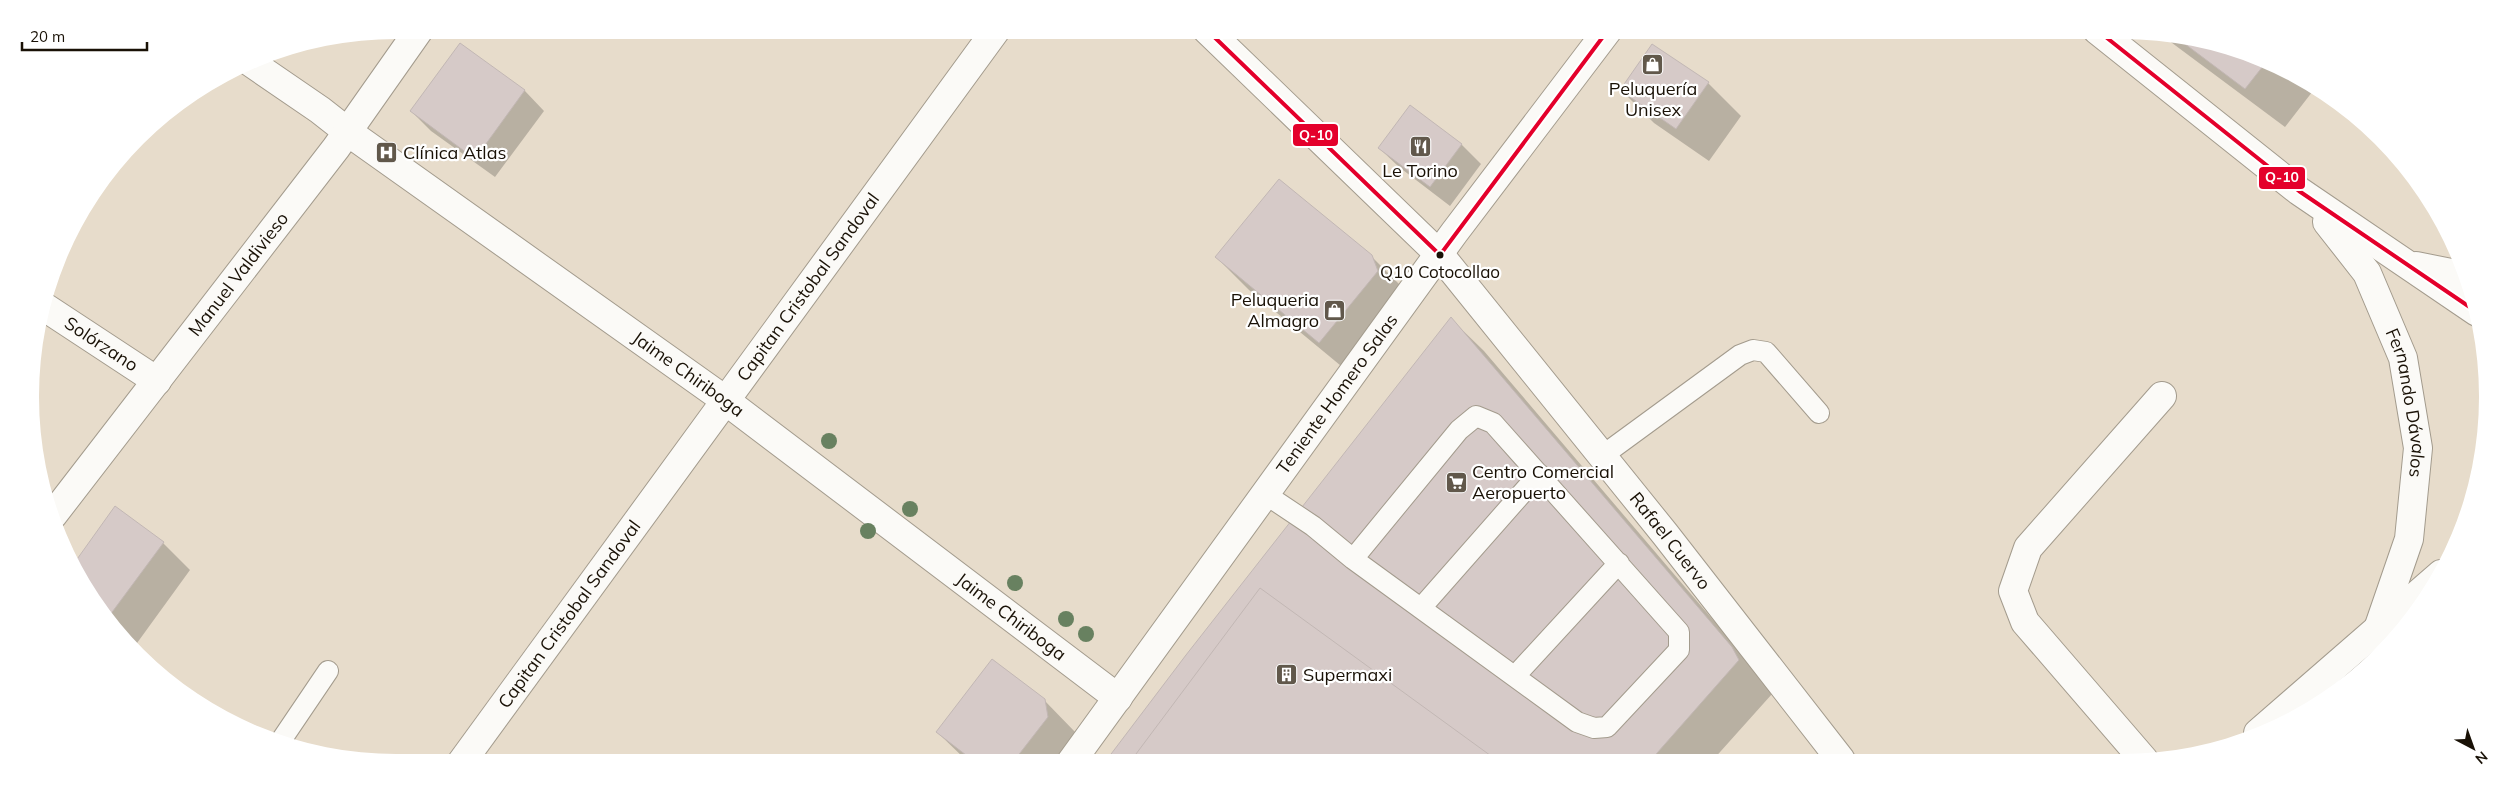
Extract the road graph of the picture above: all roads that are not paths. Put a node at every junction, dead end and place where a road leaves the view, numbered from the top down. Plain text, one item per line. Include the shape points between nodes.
1 (414, 39) edge
2 (989, 39) edge
3 (1216, 39) edge
4 (1601, 39) edge
5 (2108, 39) edge
6 (257, 67) edge
7 (348, 132) junction
8 (2311, 201) junction
9 (1440, 255) junction
10 (2401, 263) junction
11 (2457, 274) edge
12 (2467, 306) edge
13 (50, 310) edge
14 (156, 381) junction
15 (2162, 396) dead end
16 (726, 402) junction
17 (1819, 413) dead end
18 (1602, 456) junction
19 (1538, 474) junction
20 (1265, 494) junction
21 (57, 509) edge
22 (1353, 559) junction
23 (1619, 563) junction
24 (2422, 590) edge
25 (1421, 608) junction
26 (2379, 626) junction
27 (328, 671) dead end
28 (1515, 676) junction
29 (1118, 698) junction
30 (2272, 721) edge
31 (284, 736) edge
32 (2138, 753) edge
33 (468, 754) edge
34 (1076, 754) edge
35 (1836, 754) edge

1 - 7 street, Manuel Valdivieso
2 - 16 street, Capitan Cristobal Sandoval
3 - 9 street, Rafael Cuervo
4 - 9 street, Teniente Homero Salas
5 - 8 street
6 - 7 street, Jaime Chiriboga
7 - 14 street, Manuel Valdivieso
7 - 16 street, Jaime Chiriboga
8 - 10 street
8 - 26 street, Fernando Dávalos via 2367,273 2404,358 2418,448 2409,539
9 - 18 street, Rafael Cuervo
9 - 20 street, Teniente Homero Salas
10 - 11 street
10 - 12 street
13 - 14 street, Solórzano
14 - 21 street, Manuel Valdivieso
15 - 32 street via 2028,548 2013,591 2025,622
16 - 29 street, Jaime Chiriboga
16 - 33 street, Capitan Cristobal Sandoval
17 - 18 lane via 1766,352 1753,350 1715,371
18 - 35 street, Rafael Cuervo
19 - 22 lane via 1493,423 1476,416 1459,430
19 - 23 lane
19 - 25 lane
20 - 22 lane
20 - 29 street, Teniente Homero Salas
22 - 25 lane
23 - 28 lane
23 - 28 lane via 1679,632 1678,650 1606,727 1594,728 1577,722
24 - 26 street, Fernando Dávalos
25 - 28 lane
26 - 30 street, Fernando Dávalos
27 - 31 lane
29 - 34 street, Teniente Homero Salas

